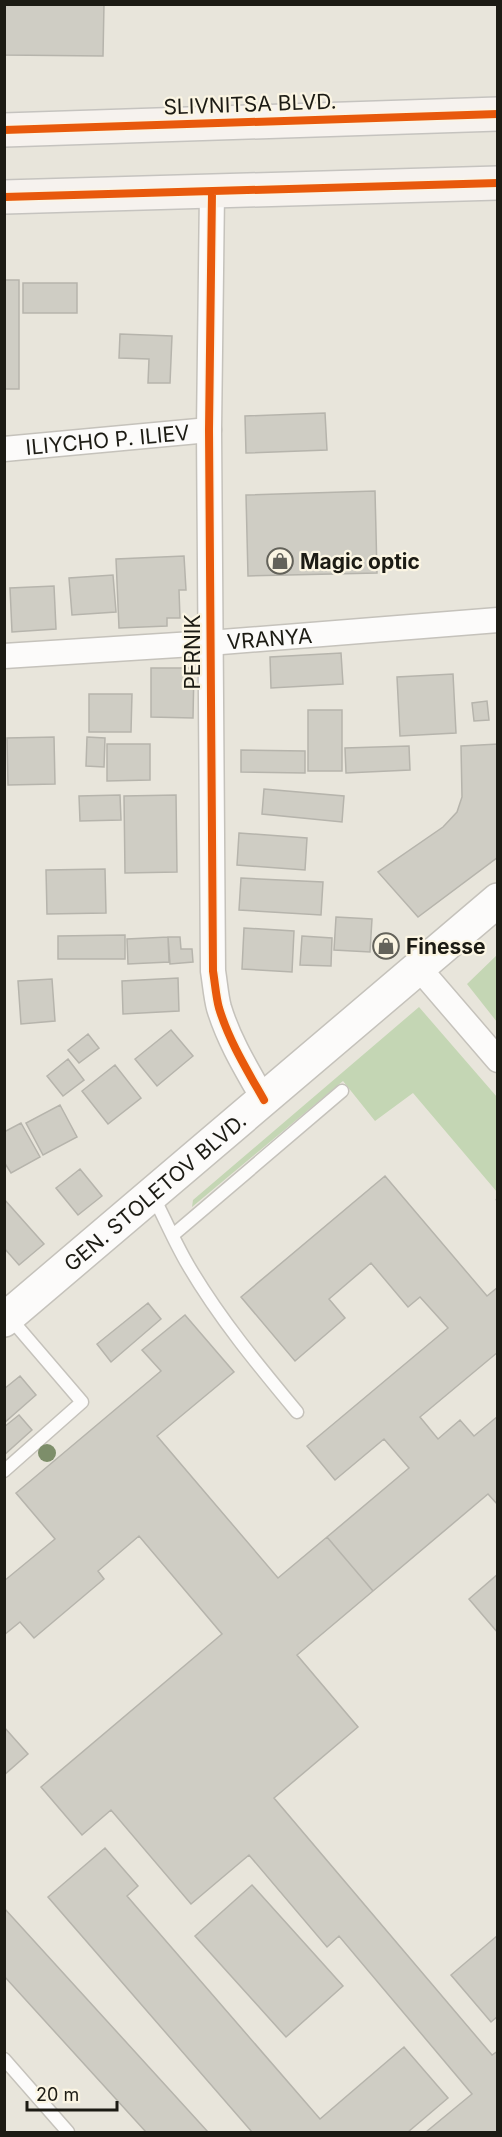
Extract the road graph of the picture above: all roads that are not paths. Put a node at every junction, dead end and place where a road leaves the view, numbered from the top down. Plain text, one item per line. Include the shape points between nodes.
1 (498, 114) edge
2 (4, 130) edge
3 (498, 183) edge
4 (212, 192) junction
5 (4, 197) edge
6 (209, 430) junction
7 (4, 449) edge
8 (498, 620) edge
9 (209, 643) junction
10 (4, 656) edge
11 (498, 900) edge
12 (418, 967) junction
13 (498, 1060) edge
14 (342, 1091) dead end
15 (264, 1100) junction
16 (152, 1195) junction
17 (173, 1235) junction
18 (8, 1312) edge
19 (297, 1412) dead end
20 (4, 1470) edge
21 (4, 2059) edge
22 (68, 2133) edge

1 - 2 main road, SLIVNITSA BLVD.
3 - 4 main road
4 - 5 main road
4 - 6 street, PERNIK
6 - 7 street, ILIYCHO P. ILIEV
6 - 9 street, PERNIK
8 - 9 street, VRANYA
9 - 10 street, VRANYA
9 - 15 street, PERNIK via 213,971 230,1038
11 - 12 street, GEN. STOLETOV BLVD.
12 - 13 street
12 - 15 street, GEN. STOLETOV BLVD.
14 - 17 lane
15 - 16 street, GEN. STOLETOV BLVD.
16 - 17 lane
16 - 18 street, GEN. STOLETOV BLVD.
17 - 19 lane via 220,1314
18 - 20 lane via 82,1402
21 - 22 lane

